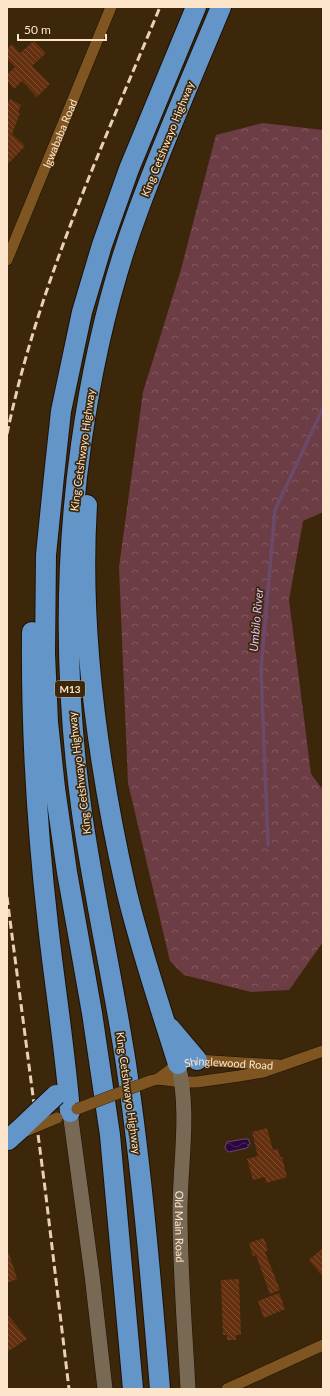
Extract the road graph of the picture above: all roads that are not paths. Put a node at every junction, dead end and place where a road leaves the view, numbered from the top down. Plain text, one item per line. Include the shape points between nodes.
1 (111, 7) edge
2 (196, 7) edge
3 (221, 7) edge
4 (7, 260) edge
5 (90, 390) junction
6 (62, 411) junction
7 (165, 1022) junction
8 (323, 1051) edge
9 (197, 1060) junction
10 (280, 1065) junction
11 (67, 1073) junction
12 (180, 1073) junction
13 (154, 1080) junction
14 (74, 1110) junction
15 (14, 1136) edge
16 (323, 1345) edge
17 (105, 1389) edge
18 (133, 1389) edge
19 (160, 1389) edge
20 (188, 1389) edge
21 (227, 1389) edge

1 - 4 street, Igwababa Road
2 - 6 highway, King Cetshwayo Highway / M13 via 129,169 102,245 82,312
3 - 5 highway, King Cetshwayo Highway / M13 via 137,213 112,291
5 - 7 highway via 92,418 86,508 86,583 94,703 106,789 126,889
5 - 19 highway, King Cetshwayo Highway / M13 via 77,475 70,554 71,702 82,814 137,1141
6 - 11 highway via 40,497 34,562 31,686 38,830
6 - 18 highway, King Cetshwayo Highway / M13 via 46,555 45,654 48,722 60,828 110,1135
7 - 9 highway
7 - 12 highway
8 - 10 street, Shinglewood Road
9 - 10 street, Shinglewood Road
9 - 12 street, Shinglewood Road
10 - 12 street, Shinglewood Road via 263,1072 197,1082
11 - 14 highway
11 - 15 highway, bridge via 56,1094
12 - 13 street, Shinglewood Road
12 - 13 street, Shinglewood Road
12 - 20 street, Old Main Road via 184,1113 180,1204 181,1254
13 - 14 street, Shinglewood Road, bridge
14 - 15 street, Shinglewood Road, bridge
14 - 17 street
16 - 21 street

